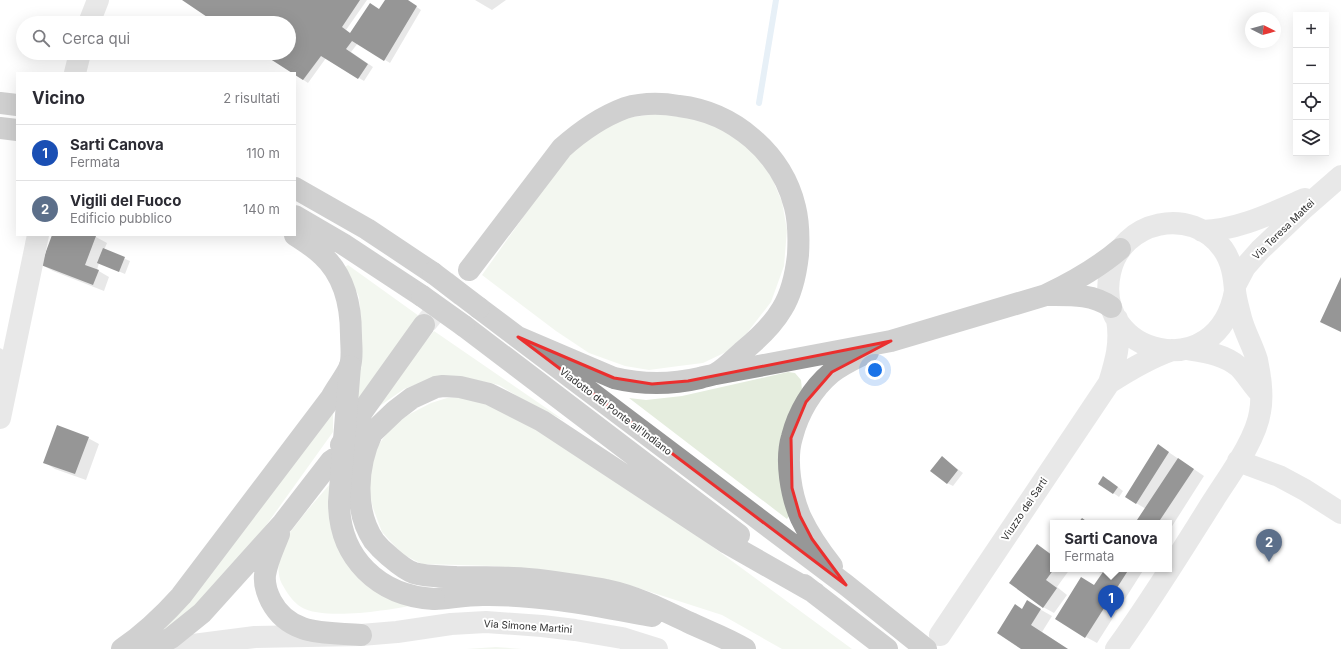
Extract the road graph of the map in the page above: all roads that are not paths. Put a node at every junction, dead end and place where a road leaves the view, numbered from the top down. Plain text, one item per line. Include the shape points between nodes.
1 (98, 0) edge
2 (92, 16) edge
3 (79, 60) edge
4 (76, 72) edge
5 (0, 103) edge
6 (16, 105) edge
7 (0, 128) edge
8 (16, 130) edge
9 (1341, 176) edge
10 (296, 189) edge
11 (1321, 193) junction
12 (296, 217) edge
13 (1202, 231) junction
14 (38, 236) edge
15 (296, 236) edge
16 (1120, 249) junction
17 (469, 270) tunnel mouth
18 (1235, 288) junction
19 (1046, 295) junction
20 (1114, 313) junction
21 (424, 325) tunnel mouth
22 (518, 337) junction
23 (891, 341) junction
24 (1179, 350) junction
25 (350, 366) junction
26 (715, 374) junction
27 (1109, 383) junction
28 (1261, 394) junction
29 (0, 418) edge
30 (372, 433) junction
31 (331, 461) junction
32 (1238, 461) junction
33 (1341, 513) edge
34 (283, 522) junction
35 (1172, 566) edge
36 (1168, 572) edge
37 (846, 585) junction
38 (815, 593) junction
39 (693, 624) junction
40 (397, 632) junction
41 (361, 635) junction
42 (933, 642) edge
43 (122, 649) edge
44 (149, 649) edge
45 (162, 649) edge
46 (309, 649) edge
47 (381, 649) edge
48 (657, 649) edge
49 (746, 649) edge
50 (886, 649) edge
51 (1116, 649) edge

1 - 2 street
3 - 4 street
5 - 6 highway
7 - 8 highway
9 - 11 street, Via Teresa Mattei
10 - 22 highway, Viadotto del Ponte all'Indiano, bridge via 367,229 433,273
11 - 13 street, Via Teresa Mattei via 1243,224
11 - 18 street, Via Teresa Mattei via 1260,250 1245,267
12 - 38 highway, bridge via 350,248 464,326
13 - 16 street via 1177,223 1164,223 1139,232
13 - 18 street via 1223,248 1234,272
14 - 29 street
15 - 25 highway via 322,255 341,282 351,315
16 - 19 highway via 1096,268
16 - 20 street via 1109,277 1109,295
17 - 26 highway via 562,148 580,131 626,108 648,104 688,107 716,115 748,134 779,170 795,206 799,241 793,282 782,310 761,336
18 - 24 street via 1233,304 1220,328 1204,341
18 - 28 street via 1242,320 1257,360
19 - 20 highway via 1091,298 1105,302
19 - 23 highway
20 - 24 street via 1125,330 1146,345 1159,349
20 - 27 street, Viuzzo dei Sarti via 1119,338 1118,352
21 - 31 highway via 364,408
22 - 26 highway via 614,378 630,382 670,384
22 - 37 highway, Viadotto del Ponte all'Indiano
23 - 26 highway
23 - 37 highway via 854,358 832,372 806,402 791,438 792,488 800,516 812,540
24 - 27 street, Viuzzo dei Sarti via 1157,356
24 - 28 street via 1211,353 1228,360 1239,368
25 - 39 highway, bridge via 339,514 343,534 350,549 376,579 405,595 421,598 482,595 536,597 607,607
25 - 43 highway via 331,398 181,596 152,626
27 - 42 street, Viuzzo dei Sarti
28 - 32 street via 1258,423
30 - 31 highway
30 - 38 highway via 403,404 436,387 453,386 489,394 542,421 727,543
30 - 39 highway via 361,466 362,509 374,540 402,566 421,574 537,580 607,591 632,597
31 - 34 highway
32 - 33 street via 1279,476
32 - 35 street
34 - 41 highway via 265,574 266,591 274,607 294,626 307,630
34 - 44 highway via 202,614 180,631
36 - 51 street
37 - 42 highway, Viadotto del Ponte all'Indiano via 865,602
38 - 50 highway
39 - 49 highway
40 - 41 street, Via Simone Martini
40 - 47 street
40 - 48 street, Via Simone Martini via 451,624 507,623 599,634
41 - 45 street, Via Simone Martini via 255,637
41 - 46 street, Via Simone Martini

